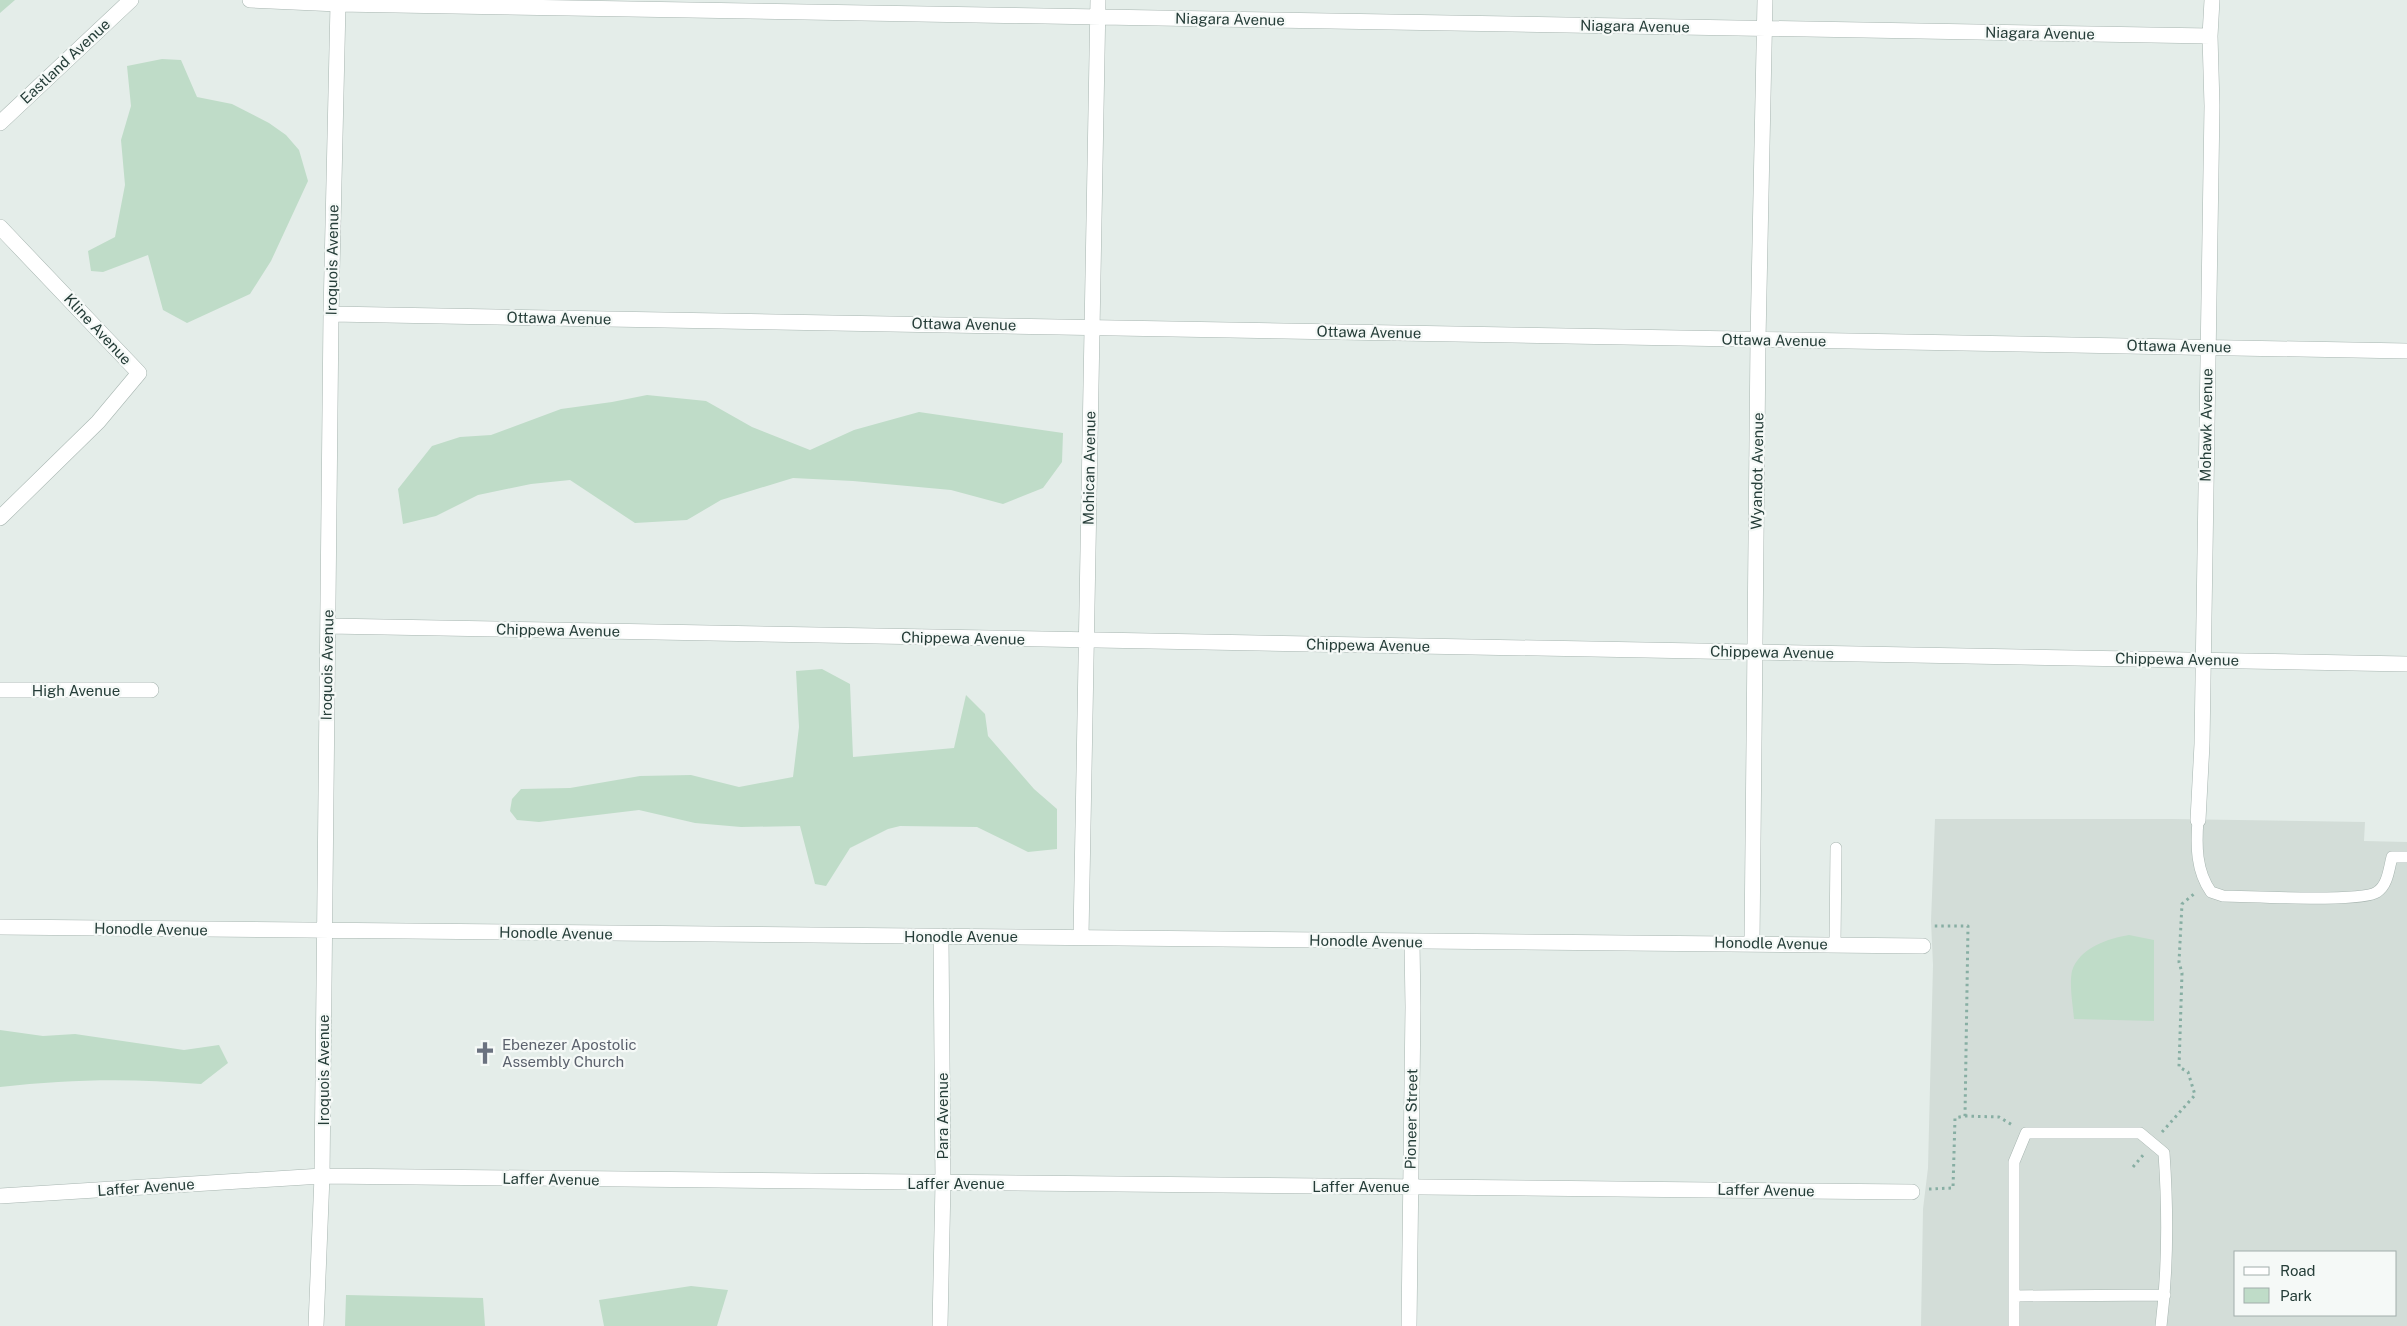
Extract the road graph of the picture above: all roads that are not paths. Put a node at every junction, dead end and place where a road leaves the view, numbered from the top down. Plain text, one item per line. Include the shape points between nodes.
1 (130, 0) edge
2 (250, 0) edge
3 (1098, 0) edge
4 (1765, 0) edge
5 (2212, 0) edge
6 (338, 4) junction
7 (1098, 16) junction
8 (1765, 28) junction
9 (2210, 36) junction
10 (0, 123) edge
11 (0, 227) edge
12 (331, 314) junction
13 (1091, 326) junction
14 (1758, 340) junction
15 (2207, 346) junction
16 (2407, 351) edge
17 (0, 518) edge
18 (328, 626) junction
19 (1086, 640) junction
20 (1756, 652) junction
21 (2202, 659) junction
22 (2407, 664) edge
23 (0, 690) edge
24 (151, 690) dead end
25 (2198, 820) joint
26 (1836, 848) dead end
27 (2407, 857) edge
28 (0, 927) edge
29 (323, 931) junction
30 (942, 936) junction
31 (1081, 936) junction
32 (1412, 942) junction
33 (1752, 943) junction
34 (1834, 944) junction
35 (1923, 946) dead end
36 (322, 1176) junction
37 (942, 1182) junction
38 (1410, 1187) junction
39 (1912, 1192) dead end
40 (0, 1196) edge
41 (2165, 1295) junction
42 (2014, 1296) junction
43 (316, 1326) edge
44 (940, 1326) edge
45 (1409, 1326) edge
46 (2014, 1326) edge
47 (2162, 1326) edge

1 - 10 street, Eastland Avenue
2 - 6 street, Niagara Avenue
3 - 7 street, Mohican Avenue
4 - 8 street, Wyandot Avenue
5 - 9 street, Mohawk Avenue
6 - 7 street, Niagara Avenue
6 - 12 street, Iroquois Avenue
7 - 8 street, Niagara Avenue
7 - 13 street, Mohican Avenue
8 - 9 street, Niagara Avenue
8 - 14 street, Wyandot Avenue
9 - 15 street, Mohawk Avenue via 2212,106
11 - 17 street, Kline Avenue via 139,373 98,422
12 - 13 street, Ottawa Avenue
12 - 18 street, Iroquois Avenue
13 - 14 street, Ottawa Avenue
13 - 19 street, Mohican Avenue
14 - 15 street, Ottawa Avenue
14 - 20 street, Wyandot Avenue
15 - 16 street, Ottawa Avenue
15 - 21 street, Mohawk Avenue
18 - 19 street, Chippewa Avenue
18 - 29 street, Iroquois Avenue
19 - 20 street, Chippewa Avenue
19 - 31 street, Mohican Avenue
20 - 21 street, Chippewa Avenue
20 - 33 street, Wyandot Avenue
21 - 22 street, Chippewa Avenue
21 - 25 street, Mohawk Avenue
23 - 24 street, High Avenue
25 - 27 lane via 2196,847 2202,881 2210,892 2223,896 2356,898 2377,892 2386,883 2392,857
26 - 34 lane
28 - 29 street, Honodle Avenue
29 - 30 street, Honodle Avenue
29 - 36 street, Iroquois Avenue
30 - 31 street, Honodle Avenue
30 - 37 street, Para Avenue
31 - 32 street, Honodle Avenue
32 - 33 street, Honodle Avenue
32 - 38 street, Pioneer Street
33 - 34 street, Honodle Avenue
34 - 35 street, Honodle Avenue
36 - 37 street, Laffer Avenue
36 - 40 street, Laffer Avenue
36 - 43 street, Iroquois Avenue
37 - 38 street, Laffer Avenue
37 - 44 street, Para Avenue
38 - 39 street, Laffer Avenue
38 - 45 street, Pioneer Street
41 - 42 lane
41 - 42 lane via 2164,1153 2140,1133 2026,1133 2014,1162
41 - 47 lane
42 - 46 lane

